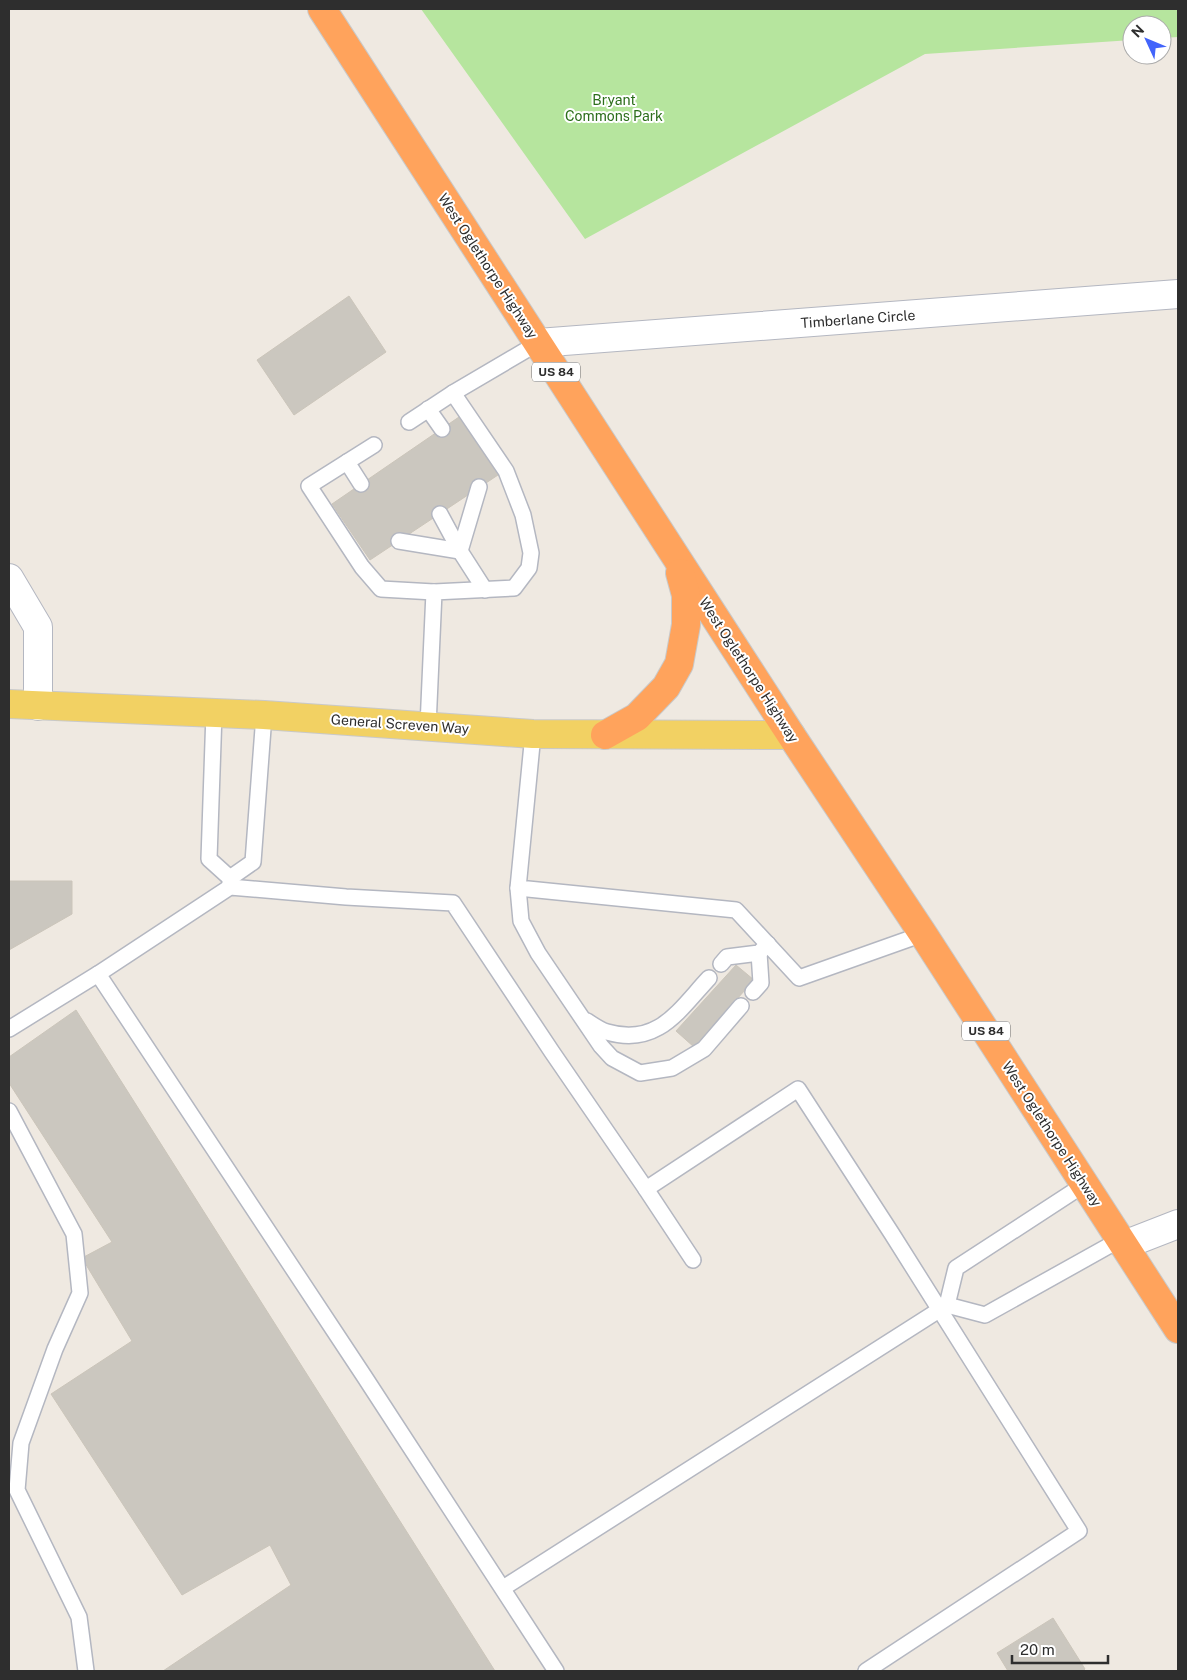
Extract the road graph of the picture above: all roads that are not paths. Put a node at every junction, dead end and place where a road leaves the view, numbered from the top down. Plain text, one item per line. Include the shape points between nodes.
1 (322, 9) edge
2 (1176, 299) edge
3 (538, 343) junction
4 (453, 393) junction
5 (428, 409) junction
6 (409, 422) dead end
7 (442, 429) dead end
8 (374, 445) dead end
9 (347, 462) junction
10 (361, 484) dead end
11 (479, 487) dead end
12 (440, 514) dead end
13 (399, 541) dead end
14 (460, 551) junction
15 (677, 559) junction
16 (9, 578) edge
17 (485, 590) junction
18 (434, 592) junction
19 (9, 704) edge
20 (38, 706) junction
21 (214, 712) junction
22 (264, 714) junction
23 (428, 726) junction
24 (533, 734) junction
25 (605, 735) junction
26 (791, 735) junction
27 (230, 882) junction
28 (518, 888) junction
29 (923, 934) junction
30 (763, 948) junction
31 (722, 964) dead end
32 (98, 974) junction
33 (709, 978) dead end
34 (753, 992) dead end
35 (741, 1006) dead end
36 (585, 1020) junction
37 (9, 1029) edge
38 (9, 1111) edge
39 (1085, 1184) junction
40 (646, 1189) junction
41 (1178, 1224) edge
42 (1123, 1242) junction
43 (694, 1260) dead end
44 (943, 1307) junction
45 (1178, 1329) edge
46 (503, 1588) junction
47 (86, 1671) edge
48 (556, 1671) edge
49 (866, 1671) edge

1 - 3 highway, West Oglethorpe Highway / US 84
2 - 3 street, Timberlane Circle
3 - 4 lane
3 - 15 highway, West Oglethorpe Highway / US 84
4 - 5 lane
4 - 17 lane via 506,471 523,515 531,554 529,568 514,588
5 - 6 lane
5 - 7 lane
8 - 9 lane
9 - 10 lane
9 - 18 lane via 309,486 362,568 381,588
11 - 14 lane
12 - 14 lane
13 - 14 lane
14 - 17 lane
15 - 25 highway via 686,595 686,625 679,664 666,687 638,717
15 - 26 highway, West Oglethorpe Highway / US 84
16 - 20 street via 38,627
17 - 18 lane
18 - 23 lane
19 - 20 main road, General Screven Way
20 - 21 main road, General Screven Way
21 - 22 main road, General Screven Way
21 - 27 lane via 209,859
22 - 23 main road, General Screven Way
22 - 27 lane via 253,862
23 - 24 main road, General Screven Way
24 - 25 main road, General Screven Way
24 - 28 lane
25 - 26 main road, General Screven Way
26 - 29 highway, West Oglethorpe Highway / US 84
27 - 32 lane
27 - 40 lane via 346,897 453,903
28 - 30 lane via 736,910
28 - 36 lane via 521,921 538,953
29 - 30 lane via 799,978
29 - 39 highway, West Oglethorpe Highway / US 84
30 - 31 lane via 728,957
30 - 34 lane via 761,983
32 - 37 lane
32 - 46 lane
33 - 36 lane via 670,1021 658,1029 634,1036 606,1032
35 - 36 lane via 704,1049 672,1068 640,1073 612,1058
38 - 47 lane via 74,1234 80,1293 55,1349 21,1443 17,1490 79,1617
39 - 42 highway, West Oglethorpe Highway / US 84
39 - 44 lane via 956,1268
40 - 43 lane
40 - 44 lane via 798,1089
41 - 42 street
42 - 44 lane via 985,1315
42 - 45 highway, West Oglethorpe Highway / US 84
44 - 46 lane
44 - 49 lane via 1079,1531
46 - 48 lane

